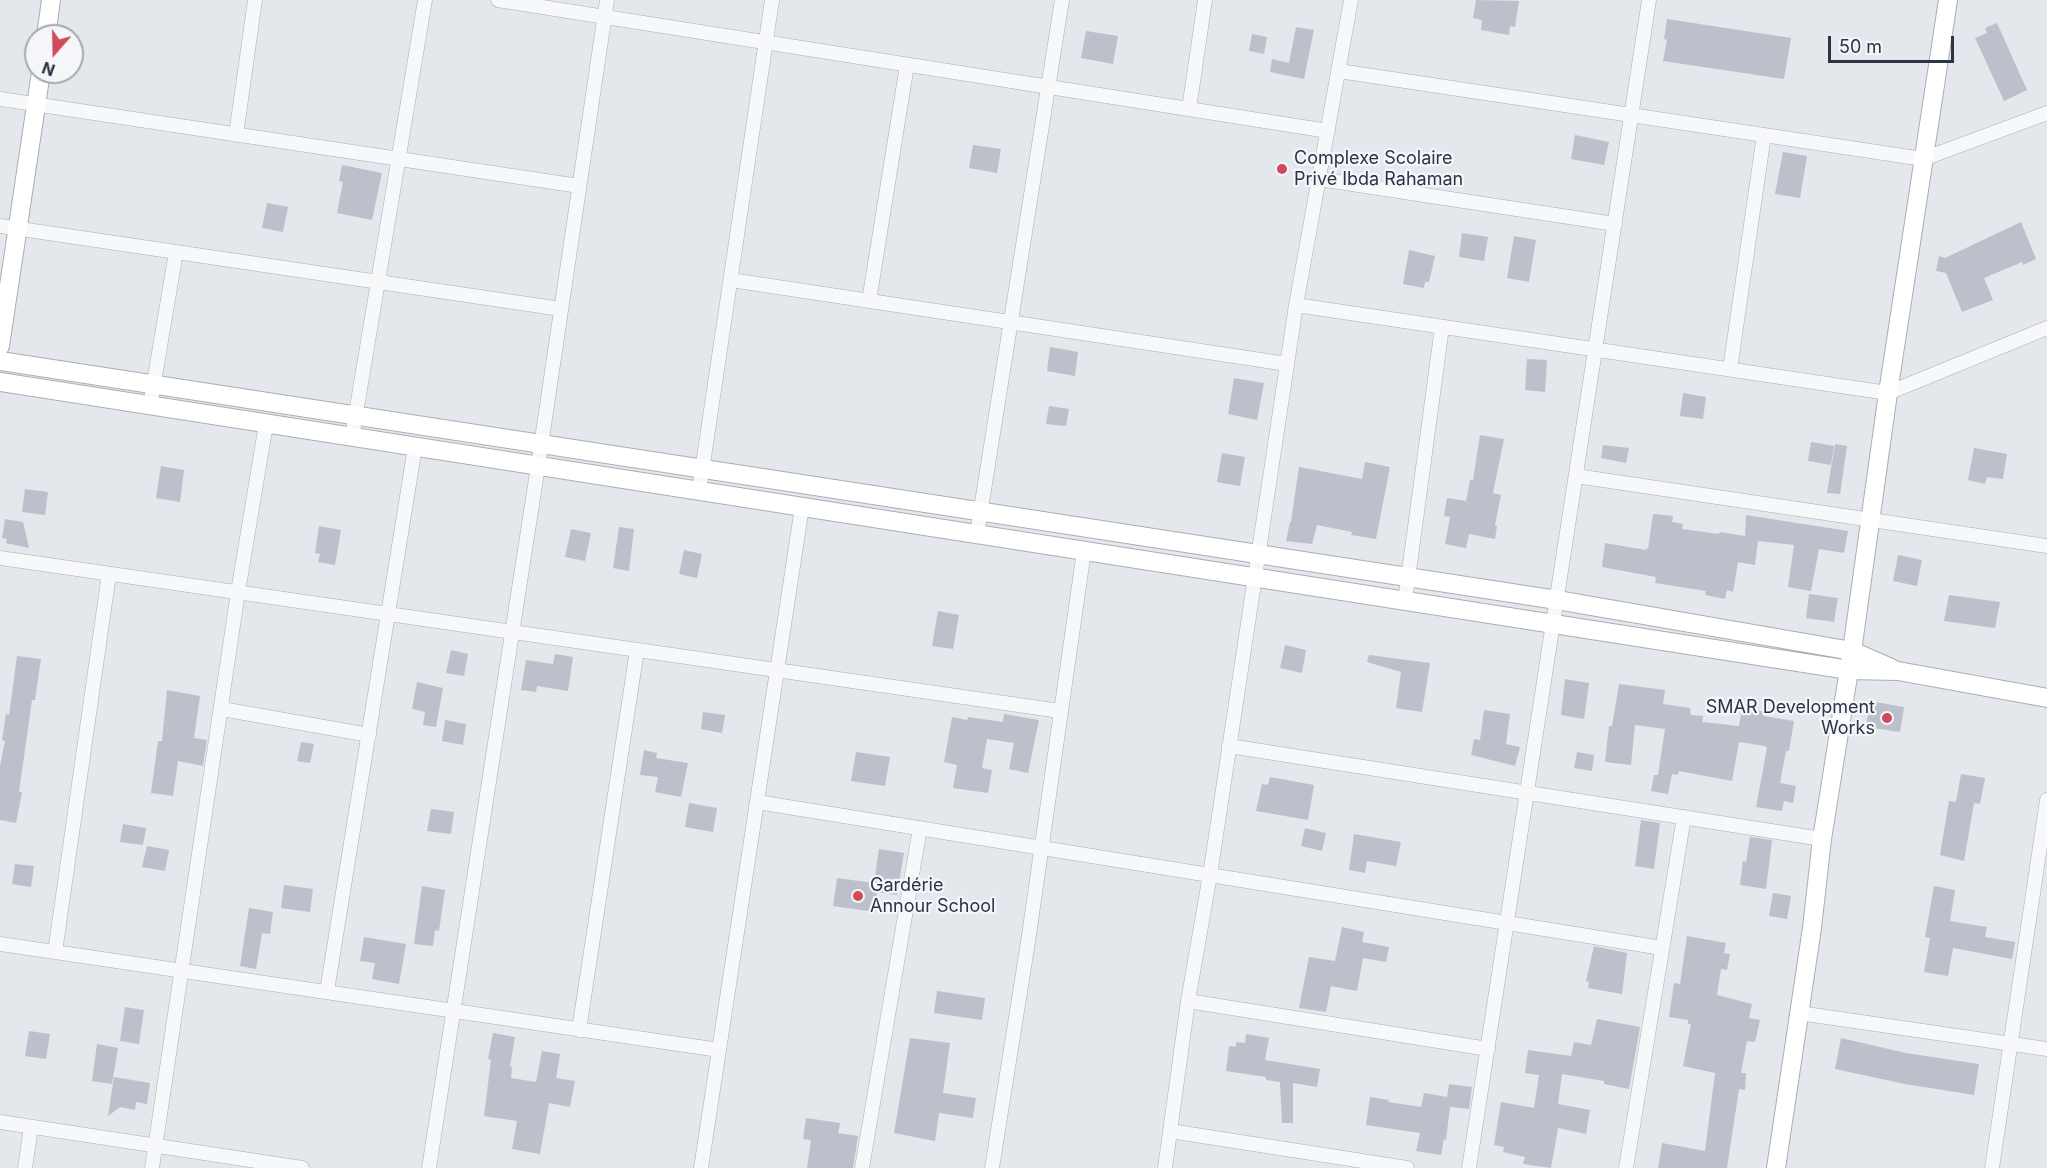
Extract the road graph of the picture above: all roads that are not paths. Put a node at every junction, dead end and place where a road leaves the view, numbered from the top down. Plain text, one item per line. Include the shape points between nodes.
1 (51, 0) edge
2 (255, 0) edge
3 (425, 0) edge
4 (498, 0) edge
5 (607, 0) edge
6 (772, 0) edge
7 (1062, 0) edge
8 (1206, 0) edge
9 (1352, 0) edge
10 (1649, 0) edge
11 (1948, 0) edge
12 (605, 17) junction
13 (48, 24) edge
14 (766, 42) junction
15 (907, 65) junction
16 (1339, 71) junction
17 (39, 84) edge
18 (1048, 87) junction
19 (0, 99) edge
20 (36, 105) junction
21 (1189, 109) junction
22 (2047, 113) edge
23 (1632, 115) junction
24 (1328, 131) junction
25 (236, 135) junction
26 (1764, 135) junction
27 (398, 159) junction
28 (1923, 159) junction
29 (1319, 179) junction
30 (579, 186) junction
31 (1615, 224) junction
32 (9, 227) edge
33 (176, 252) junction
34 (731, 280) junction
35 (378, 282) junction
36 (868, 301) junction
37 (1296, 305) junction
38 (561, 309) junction
39 (1011, 322) junction
40 (1442, 327) junction
41 (2047, 328) edge
42 (0, 346) edge
43 (1596, 350) junction
44 (0, 361) edge
45 (1287, 364) junction
46 (1730, 369) junction
47 (0, 382) edge
48 (153, 385) junction
49 (1888, 393) junction
50 (150, 406) junction
51 (356, 416) junction
52 (266, 424) junction
53 (352, 437) junction
54 (541, 444) junction
55 (415, 447) junction
56 (538, 466) junction
57 (703, 469) junction
58 (1576, 476) junction
59 (699, 491) junction
60 (802, 507) junction
61 (981, 512) junction
62 (1870, 520) junction
63 (977, 534) junction
64 (2047, 546) edge
65 (1084, 551) junction
66 (1258, 554) junction
67 (0, 558) edge
68 (109, 573) junction
69 (1408, 577) junction
70 (1255, 578) junction
71 (238, 592) junction
72 (1557, 600) junction
73 (1405, 601) junction
74 (388, 614) junction
75 (1553, 624) junction
76 (512, 632) junction
77 (638, 650) junction
78 (1852, 651) junction
79 (776, 670) junction
80 (1849, 670) junction
81 (1898, 671) junction
82 (2047, 698) edge
83 (222, 709) junction
84 (1060, 711) junction
85 (369, 735) junction
86 (1229, 746) junction
87 (1527, 793) junction
88 (2047, 800) edge
89 (758, 802) junction
90 (1684, 817) junction
91 (920, 828) junction
92 (1822, 839) junction
93 (1041, 848) junction
94 (1210, 875) junction
95 (1507, 923) junction
96 (0, 944) edge
97 (1662, 948) junction
98 (55, 952) junction
99 (181, 970) junction
100 (327, 991) junction
101 (1188, 1001) junction
102 (455, 1010) junction
103 (1799, 1013) junction
104 (579, 1030) junction
105 (2010, 1044) junction
106 (1488, 1048) junction
107 (2047, 1049) edge
108 (718, 1050) junction
109 (0, 1122) edge
110 (31, 1126) junction
111 (1170, 1131) junction
112 (156, 1146) junction
113 (25, 1168) edge
114 (152, 1168) edge
115 (302, 1168) edge
116 (429, 1168) edge
117 (701, 1168) edge
118 (862, 1168) edge
119 (992, 1168) edge
120 (1165, 1168) edge
121 (1407, 1168) edge
122 (1469, 1168) edge
123 (1626, 1168) edge
124 (1776, 1168) edge
125 (1992, 1168) edge

1 - 13 street
2 - 25 street
3 - 27 street
4 - 12 street
5 - 12 street
6 - 14 street
7 - 18 street
8 - 21 street
9 - 16 street
10 - 23 street
11 - 28 street
12 - 14 street
12 - 30 street
14 - 15 street
14 - 34 street
15 - 18 street
15 - 36 street
16 - 23 street
16 - 24 street
17 - 20 street
18 - 21 street
18 - 39 street
19 - 20 street
20 - 25 street
20 - 32 street
21 - 24 street
22 - 28 street
23 - 26 street
23 - 31 street
24 - 29 street
25 - 27 street
26 - 28 street
26 - 46 street
27 - 30 street
27 - 35 street
28 - 49 street
29 - 31 street
29 - 37 street
30 - 38 street
31 - 43 street
32 - 33 street
32 - 42 street
33 - 35 street
33 - 48 street
34 - 36 street
34 - 57 street
35 - 38 street
35 - 51 street
36 - 39 street
37 - 40 street
37 - 45 street
38 - 54 street
39 - 45 street
39 - 61 street
40 - 43 street
40 - 69 street
41 - 49 street
43 - 46 street
43 - 58 street
44 - 48 street
45 - 66 street
46 - 49 street
47 - 50 street
48 - 50 street
48 - 51 street
49 - 62 street
50 - 52 street
51 - 53 street
51 - 54 street
52 - 53 street
52 - 71 street
53 - 55 street
54 - 56 street
54 - 57 street
55 - 56 street
55 - 74 street
56 - 59 street
56 - 76 street
57 - 59 street
57 - 61 street
58 - 62 street
58 - 72 street
59 - 60 street
60 - 63 street
60 - 79 street
61 - 63 street
61 - 66 street
62 - 64 street
62 - 78 street
63 - 65 street
65 - 70 street
65 - 84 street
66 - 69 street
66 - 70 street
67 - 68 street
68 - 71 street
68 - 98 street
69 - 72 street
69 - 73 street
70 - 73 street
70 - 86 street
71 - 74 street
71 - 83 street
72 - 75 street
72 - 78 street
73 - 75 street
74 - 76 street
74 - 85 street
75 - 80 street
75 - 87 street
76 - 77 street
76 - 102 street
77 - 79 street
77 - 104 street
78 - 80 street
78 - 81 street
79 - 84 street
79 - 89 street
80 - 81 street
80 - 92 street
81 - 82 street
83 - 85 street
83 - 99 street
84 - 93 street
85 - 100 street
86 - 87 street
86 - 94 street
87 - 90 street
87 - 95 street
88 - 105 street
89 - 91 street
89 - 108 street
90 - 92 street
90 - 97 street
91 - 93 street
91 - 118 street
92 - 103 street
93 - 94 street
93 - 119 street
94 - 95 street
94 - 101 street
95 - 97 street
95 - 106 street
96 - 98 street
97 - 123 street
98 - 99 street
99 - 100 street
99 - 112 street
100 - 102 street
101 - 106 street
101 - 111 street
102 - 104 street
102 - 116 street
103 - 105 street
103 - 124 street
104 - 108 street
105 - 107 street
105 - 125 street
106 - 122 street
108 - 117 street
109 - 110 street
110 - 112 street
110 - 113 street
111 - 120 street
111 - 121 street
112 - 114 street
112 - 115 street

